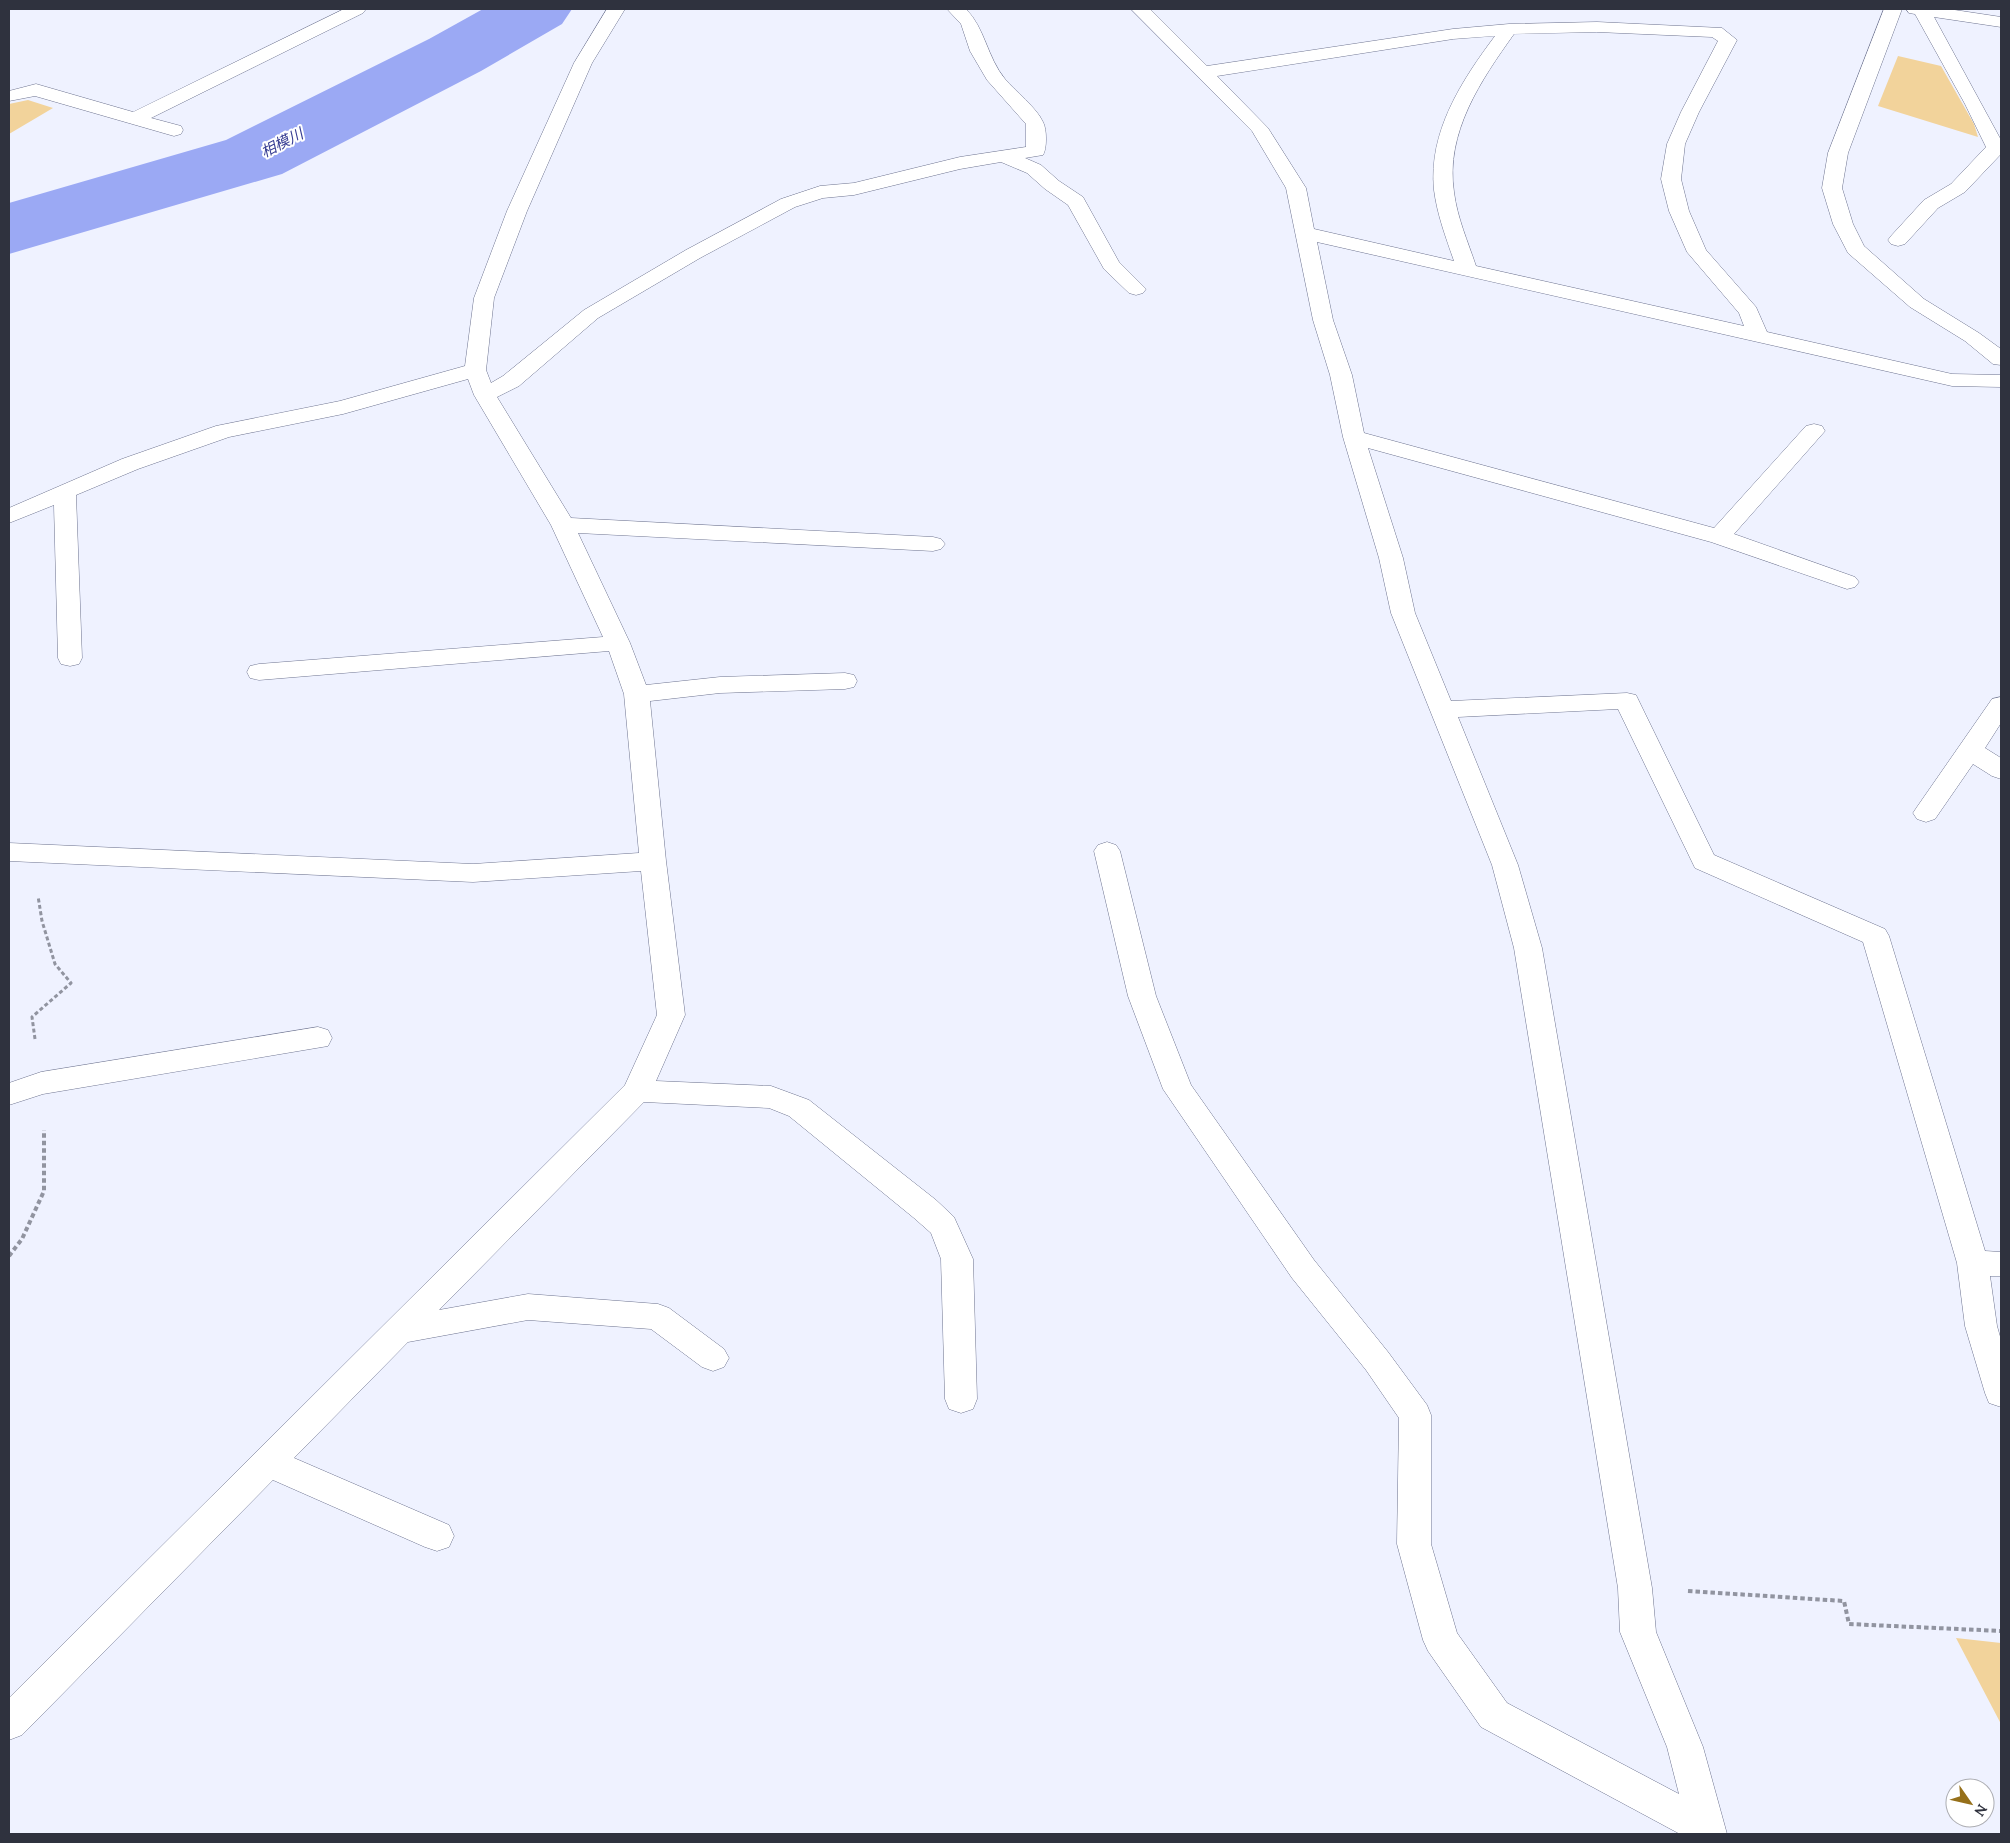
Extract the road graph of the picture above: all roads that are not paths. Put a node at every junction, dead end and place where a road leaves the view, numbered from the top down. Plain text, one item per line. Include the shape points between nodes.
1 (356, 9) edge
2 (616, 9) edge
3 (956, 9) edge
4 (1140, 9) edge
5 (1893, 9) edge
6 (1918, 9) edge
7 (2001, 22) edge
8 (1509, 29) junction
9 (1205, 72) junction
10 (9, 96) edge
11 (136, 118) junction
12 (174, 130) dead end
13 (1001, 155) junction
14 (1306, 233) junction
15 (1898, 240) dead end
16 (1467, 270) junction
17 (1136, 289) dead end
18 (1758, 336) junction
19 (2001, 359) edge
20 (475, 370) junction
21 (2001, 382) edge
22 (485, 395) junction
23 (1814, 431) dead end
24 (1354, 437) junction
25 (65, 493) junction
26 (9, 516) edge
27 (563, 525) junction
28 (1719, 537) junction
29 (933, 544) dead end
30 (1847, 582) dead end
31 (618, 644) junction
32 (70, 658) dead end
33 (259, 672) dead end
34 (845, 681) dead end
35 (637, 694) junction
36 (2001, 706) edge
37 (1443, 709) junction
38 (1970, 750) junction
39 (2001, 770) edge
40 (1926, 813) dead end
41 (1107, 851) dead end
42 (9, 852) edge
43 (653, 861) junction
44 (318, 1038) dead end
45 (636, 1091) junction
46 (9, 1094) edge
47 (1987, 1263) edge
48 (398, 1331) junction
49 (713, 1358) dead end
50 (2001, 1393) edge
51 (961, 1399) dead end
52 (268, 1462) junction
53 (437, 1536) dead end
54 (9, 1723) edge
55 (1707, 1832) edge

1 - 11 street
2 - 20 street via 583,63 517,211 484,298
3 - 13 street via 969,22 979,51 996,80 1035,123 1036,151
4 - 9 street
5 - 19 street via 1838,153 1832,188 1843,224 1855,249 1917,303
6 - 7 street
6 - 15 street via 1996,148 1958,188 1930,204
8 - 9 street via 1453,34
8 - 16 street via 1488,57 1454,117 1446,150 1442,181 1450,220
8 - 18 street via 1597,27 1716,32 1728,40 1676,144 1671,178 1679,211 1698,252 1749,311
9 - 14 street via 1259,128 1296,188
10 - 11 street via 36,90
11 - 12 street
13 - 17 street via 1034,169 1076,201 1111,265
13 - 22 street via 854,189 820,192 788,203 591,314 511,381
14 - 16 street
14 - 24 street via 1323,320 1341,375
16 - 18 street
18 - 21 street via 1952,380
20 - 22 street
20 - 25 street via 344,407 224,431 130,464
22 - 27 street
23 - 28 street
24 - 28 street
24 - 37 street via 1391,558 1403,613
25 - 26 street
25 - 32 street
27 - 29 street
27 - 31 street
28 - 30 street
31 - 33 street
31 - 35 street
34 - 35 street via 720,685
35 - 43 street
36 - 38 street
37 - 47 street via 1627,701 1704,861 1875,936
37 - 55 street via 1505,864 1528,948 1635,1588 1638,1632 1685,1747
38 - 39 street
38 - 40 street
41 - 55 street via 1142,996 1178,1089 1303,1269 1377,1361 1415,1415 1414,1544 1441,1640 1494,1715
42 - 43 street via 473,873
43 - 45 street via 671,1015
44 - 46 street via 41,1083
45 - 48 street
45 - 51 street via 771,1098 799,1108 943,1226 958,1259
47 - 50 street via 1981,1326
48 - 49 street via 528,1307 658,1317
48 - 52 street
52 - 53 street
52 - 54 street

